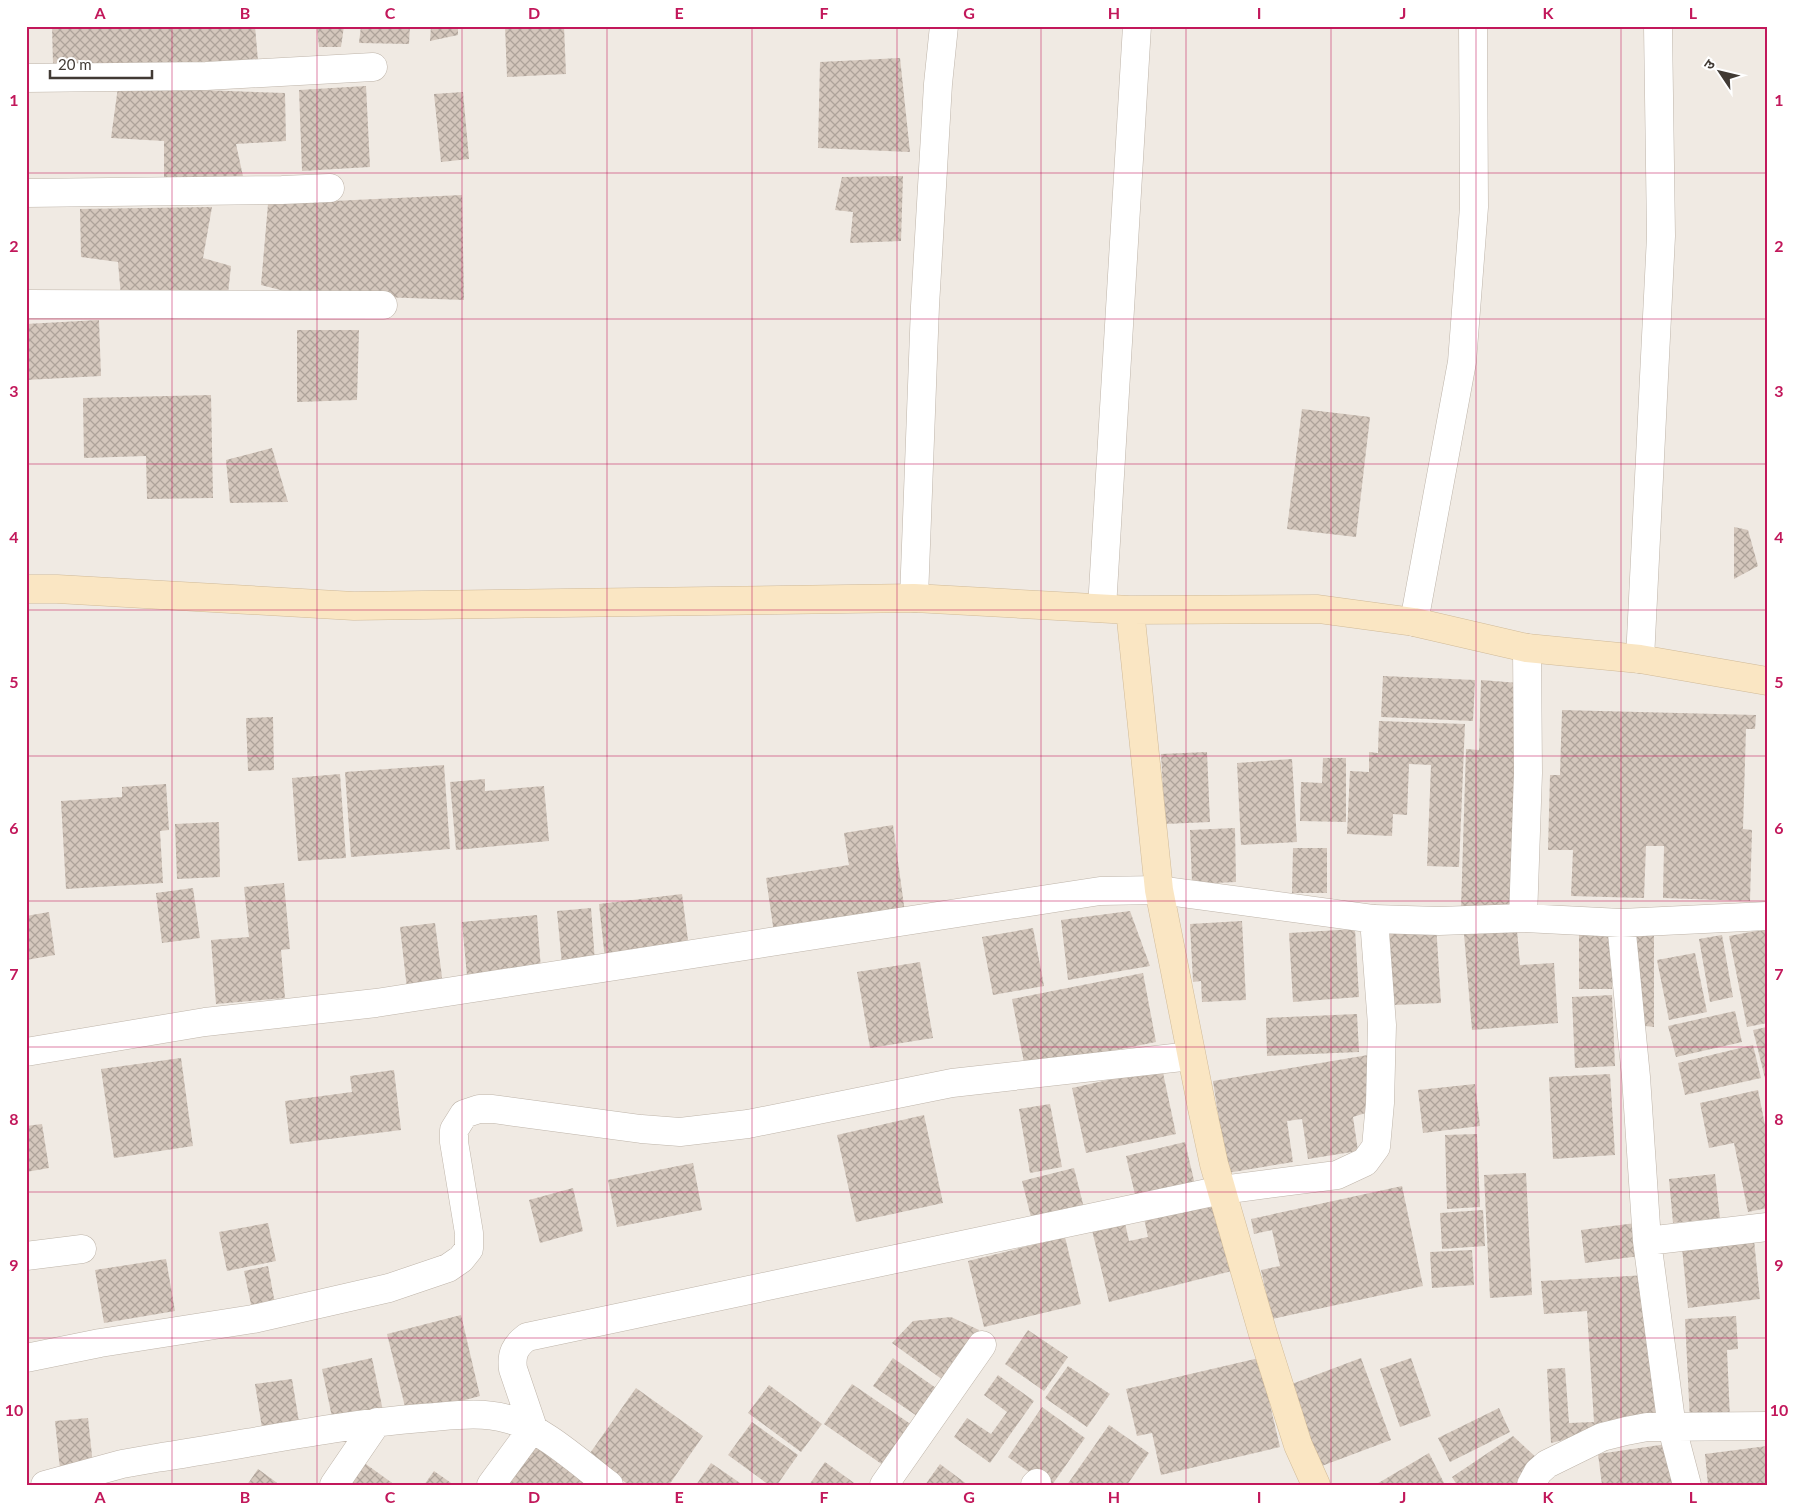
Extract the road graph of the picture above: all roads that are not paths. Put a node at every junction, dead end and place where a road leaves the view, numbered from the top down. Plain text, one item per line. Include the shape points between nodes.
1 (944, 26) edge
2 (1137, 26) edge
3 (1473, 26) edge
4 (1658, 26) edge
5 (373, 67) dead end
6 (26, 78) edge
7 (330, 188) dead end
8 (26, 193) edge
9 (26, 304) edge
10 (384, 305) dead end
11 (26, 589) edge
12 (914, 598) junction
13 (1102, 608) junction
14 (1130, 610) junction
15 (1414, 622) junction
16 (1527, 648) junction
17 (1640, 659) junction
18 (1767, 681) edge
19 (1159, 890) junction
20 (1767, 916) edge
21 (1524, 918) junction
22 (1374, 919) junction
23 (1621, 923) junction
24 (26, 1052) edge
25 (1191, 1056) junction
26 (1222, 1190) junction
27 (1767, 1227) edge
28 (1647, 1241) junction
29 (82, 1249) dead end
30 (26, 1256) edge
31 (982, 1345) dead end
32 (26, 1358) edge
33 (377, 1422) junction
34 (1767, 1426) edge
35 (533, 1428) junction
36 (1672, 1428) junction
37 (45, 1485) edge
38 (334, 1485) edge
39 (491, 1485) edge
40 (609, 1485) edge
41 (884, 1485) edge
42 (1316, 1485) edge
43 (1531, 1485) edge
44 (1687, 1485) edge

1 - 12 street via 924,316
2 - 13 street
3 - 15 street via 1474,206 1462,362
4 - 17 street via 1662,236
5 - 6 street via 206,76
7 - 8 street
9 - 10 street
11 - 12 street via 354,606
12 - 13 street
13 - 14 street
14 - 15 street via 1318,609
14 - 19 street
15 - 16 street
16 - 17 street
16 - 21 street
17 - 18 street
19 - 22 street
19 - 24 street via 1100,891 376,1003 205,1022
19 - 25 street
20 - 23 street
21 - 22 street
21 - 23 street
22 - 26 street via 1382,1025 1376,1147 1365,1162 1337,1175
23 - 28 street
25 - 26 street
25 - 32 street via 952,1083 748,1124 680,1132 479,1109 464,1114 454,1130 469,1234 468,1249 448,1268 388,1288 253,1319
26 - 35 street via 526,1336 516,1346 512,1360
26 - 42 street via 1262,1334 1298,1445
27 - 28 street
28 - 36 street
29 - 30 street
31 - 41 street
33 - 35 street via 469,1414 510,1419
33 - 37 street via 122,1464
33 - 38 street
34 - 36 street
35 - 39 street
35 - 40 street
36 - 43 street via 1647,1428 1602,1437 1547,1464
36 - 44 street

